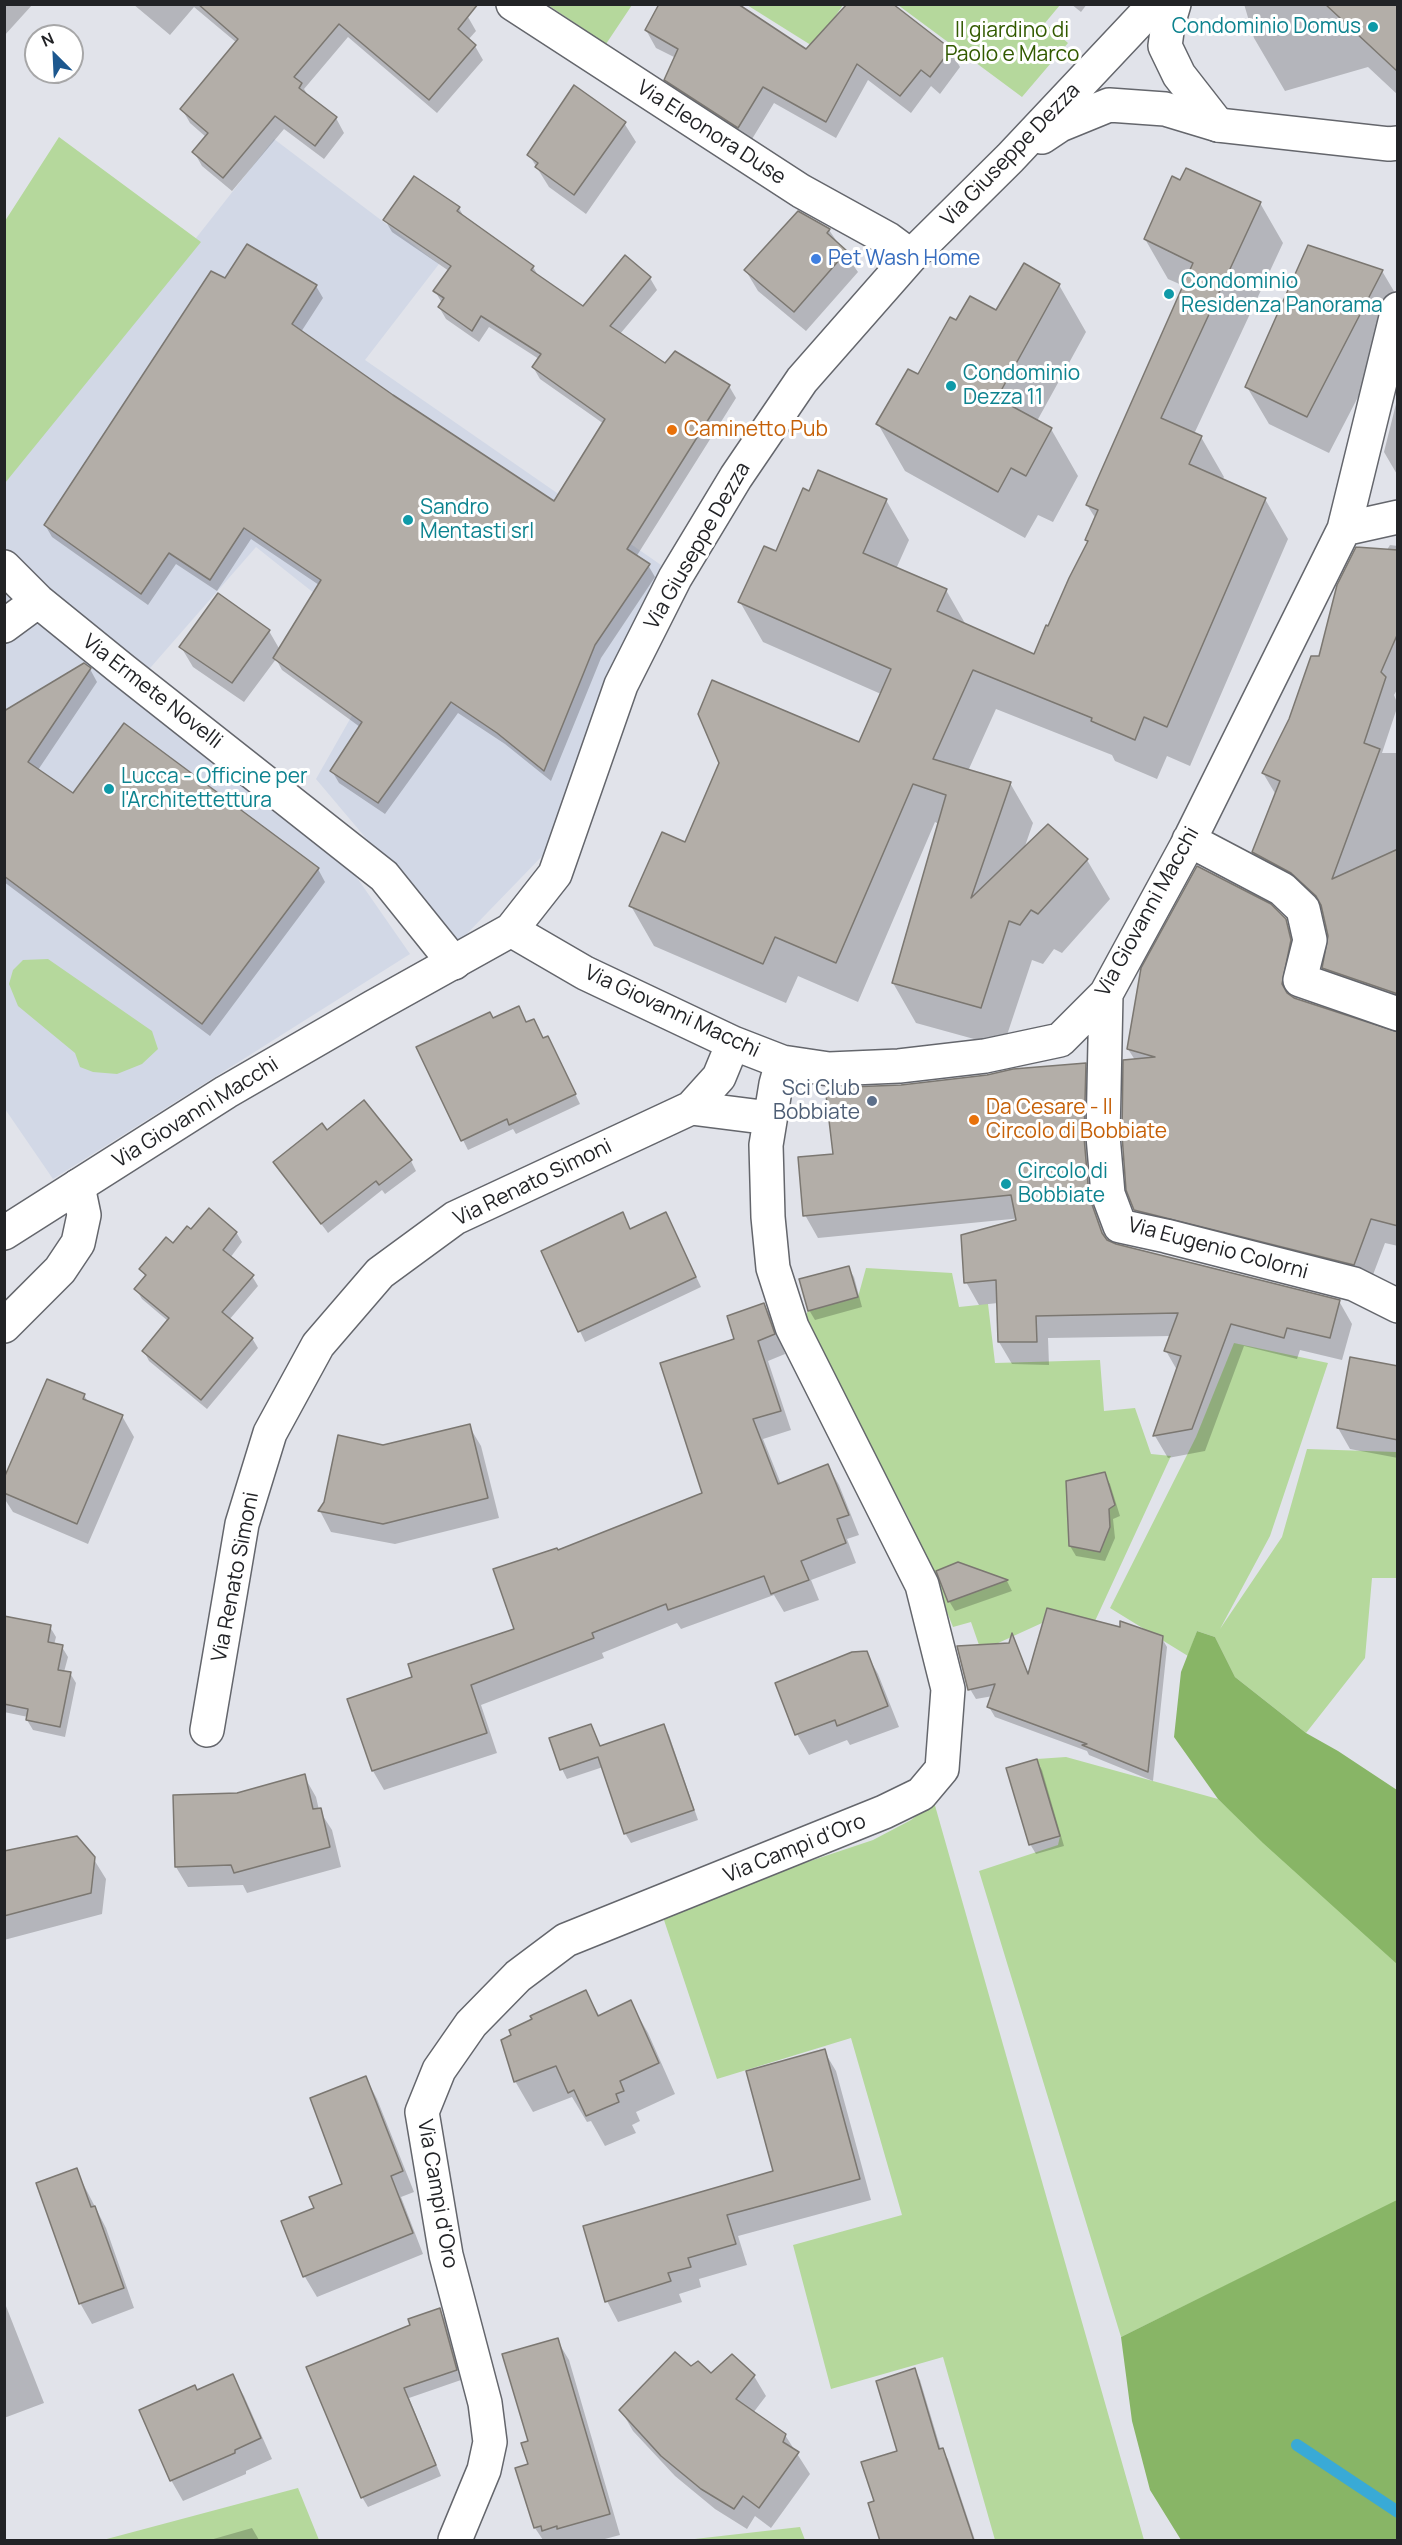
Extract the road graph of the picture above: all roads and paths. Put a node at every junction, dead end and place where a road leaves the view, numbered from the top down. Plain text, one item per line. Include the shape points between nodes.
1 (513, 4) edge
2 (1155, 4) edge
3 (1174, 4) edge
4 (1218, 125) junction
5 (1398, 143) edge
6 (1010, 158) junction
7 (911, 256) junction
8 (1398, 309) edge
9 (1398, 517) edge
10 (1344, 529) junction
11 (4, 567) edge
12 (38, 601) junction
13 (4, 626) edge
14 (1189, 840) junction
15 (511, 930) junction
16 (454, 963) junction
17 (1106, 994) junction
18 (1398, 1014) edge
19 (733, 1043) junction
20 (782, 1062) junction
21 (691, 1108) junction
22 (770, 1118) junction
23 (78, 1186) junction
24 (4, 1233) edge
25 (1398, 1306) edge
26 (4, 1326) edge
27 (207, 1730) dead end
28 (455, 2541) edge

1 - 7 street, Via Eleonora Duse via 801,191
2 - 6 street, Via Giuseppe Dezza
3 - 4 street via 1165,46 1179,75
4 - 5 street
4 - 6 street via 1165,109 1109,105 1060,125
6 - 7 street, Via Giuseppe Dezza
7 - 15 street, Via Giuseppe Dezza via 802,380 736,477 675,578 621,685 555,874
8 - 10 street, Via Giovanni Macchi
9 - 10 street
10 - 14 street, Via Giovanni Macchi
11 - 12 street, Via Ermete Novelli
12 - 13 street
12 - 16 street, Via Ermete Novelli via 384,876
14 - 17 street, Via Giovanni Macchi
14 - 18 street via 1282,889 1303,909 1310,940 1300,980
15 - 16 street, Via Giuseppe Dezza
15 - 19 street, Via Giovanni Macchi via 585,973
16 - 23 street, Via Giovanni Macchi via 226,1092
17 - 20 street, Via Giovanni Macchi via 1059,1040 899,1066 829,1069
17 - 25 street, Via Eugenio Colorni via 1103,1136 1108,1194 1120,1226 1354,1284
19 - 20 street, Via Giovanni Macchi
19 - 21 street, Via Renato Simoni via 719,1077
20 - 22 street, Via Campi d'Oro
21 - 22 street
21 - 27 street, Via Renato Simoni via 455,1218 380,1273 318,1345 270,1433 242,1524
22 - 28 street, Via Campi d'Oro via 766,1166 773,1268 792,1327 922,1585 948,1689 942,1769 921,1794 884,1812 566,1940 518,1976 479,2016 439,2070 422,2112 446,2255 486,2403 490,2442 484,2470
23 - 24 street, Via Giovanni Macchi
23 - 26 street via 84,1215 78,1243 60,1270

